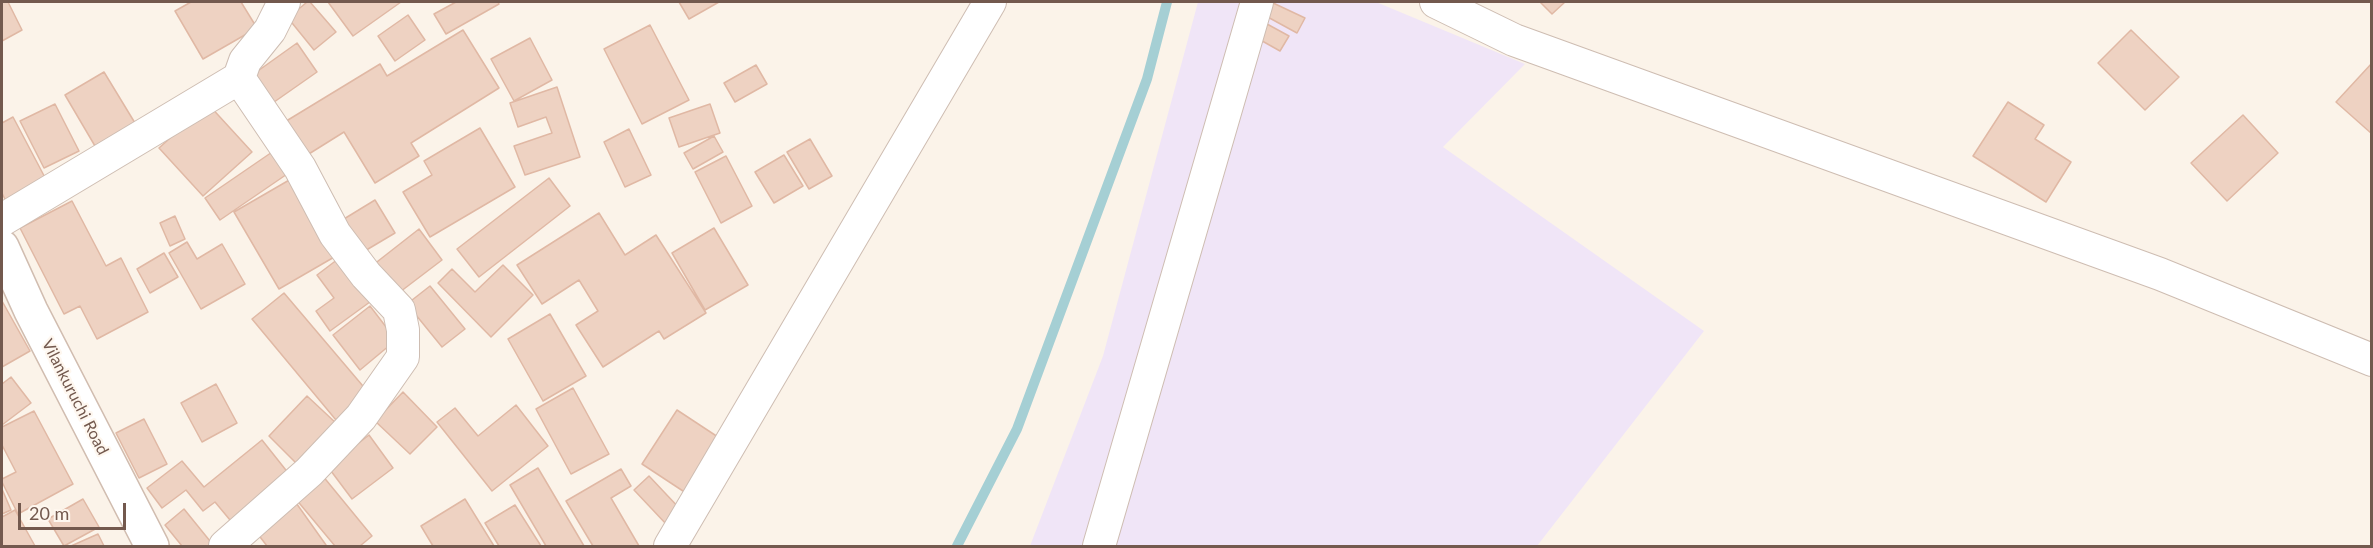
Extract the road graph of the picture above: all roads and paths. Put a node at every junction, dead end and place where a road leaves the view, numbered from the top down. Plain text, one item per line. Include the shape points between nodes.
1 (284, 2) edge
2 (990, 2) edge
3 (1257, 2) edge
4 (1437, 2) edge
5 (239, 78) junction
6 (2, 220) edge
7 (2, 247) edge
8 (2372, 360) edge
9 (152, 546) edge
10 (225, 546) edge
11 (670, 546) edge
12 (1099, 546) edge

1 - 5 street via 270,30 245,61
2 - 11 street
3 - 12 street
4 - 8 street via 1514,40 2160,274
5 - 6 street
5 - 10 street via 300,168 335,234 399,310 403,357 361,417 309,472
7 - 9 main road, Vilankuruchi Road

